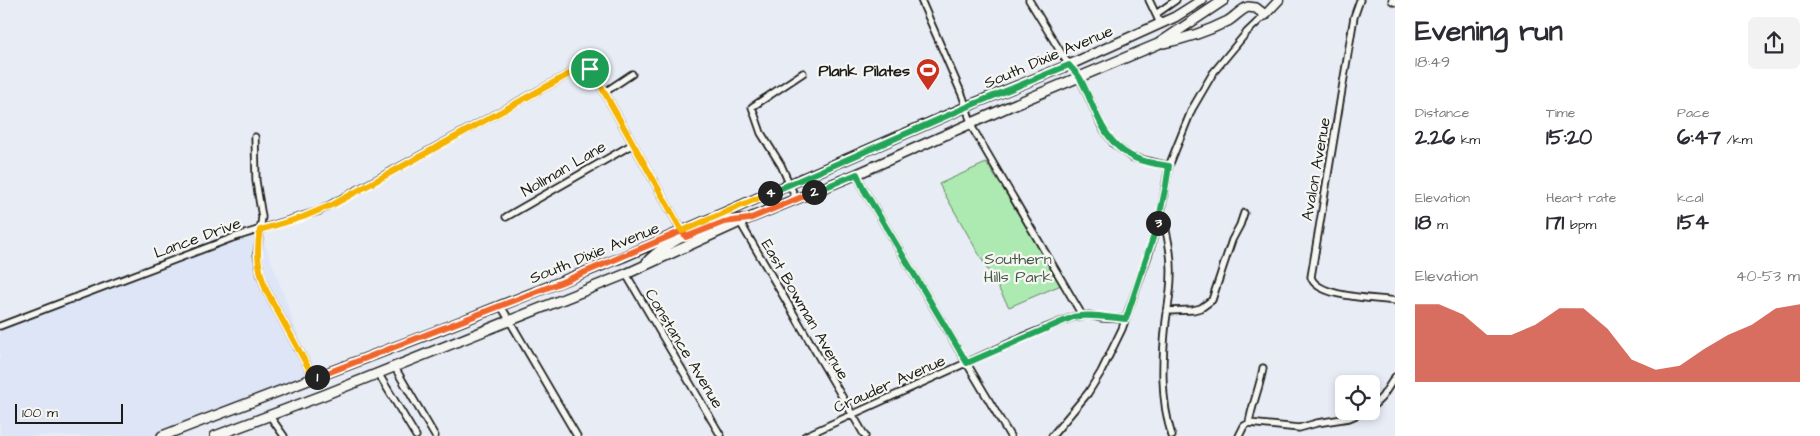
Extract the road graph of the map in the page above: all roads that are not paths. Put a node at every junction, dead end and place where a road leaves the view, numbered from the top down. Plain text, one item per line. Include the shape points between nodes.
1 (921, 0) edge
2 (1029, 0) edge
3 (1149, 0) edge
4 (1176, 0) edge
5 (1202, 0) edge
6 (1224, 0) edge
7 (1280, 0) edge
8 (1360, 0) edge
9 (1156, 14) junction
10 (1265, 15) junction
11 (1160, 24) junction
12 (1158, 44) junction
13 (1069, 65) junction
14 (803, 73) dead end
15 (632, 74) dead end
16 (1080, 78) junction
17 (605, 92) junction
18 (966, 107) junction
19 (971, 124) junction
20 (255, 137) dead end
21 (634, 144) junction
22 (1169, 166) junction
23 (857, 174) junction
24 (788, 184) junction
25 (796, 199) junction
26 (1161, 212) junction
27 (1244, 213) dead end
28 (506, 217) dead end
29 (749, 219) junction
30 (740, 222) junction
31 (260, 230) junction
32 (684, 234) junction
33 (644, 266) junction
34 (626, 274) junction
35 (1395, 301) edge
36 (501, 306) junction
37 (1167, 311) junction
38 (1082, 315) junction
39 (1126, 319) junction
40 (510, 321) junction
41 (0, 326) edge
42 (967, 363) junction
43 (394, 366) junction
44 (1262, 368) dead end
45 (378, 373) junction
46 (1395, 377) edge
47 (314, 378) junction
48 (1380, 399) edge
49 (852, 414) junction
50 (270, 415) junction
51 (1336, 420) edge
52 (1249, 423) junction
53 (162, 436) edge
54 (215, 436) edge
55 (284, 436) edge
56 (416, 436) edge
57 (435, 436) edge
58 (577, 436) edge
59 (721, 436) edge
60 (805, 436) edge
61 (865, 436) edge
62 (1010, 436) edge
63 (1052, 436) edge
64 (1172, 436) edge
65 (1239, 436) edge

1 - 18 street
2 - 13 street
3 - 9 street
4 - 9 street
5 - 11 main road, South Dixie Avenue
6 - 12 main road, South Dixie Avenue
7 - 10 main road
8 - 35 street, Avalon Avenue via 1354,17 1311,277 1315,284 1328,291
9 - 11 street
10 - 12 main road via 1256,8 1248,7 1207,30
10 - 22 street via 1227,55 1204,86
11 - 13 main road, South Dixie Avenue
12 - 16 main road, South Dixie Avenue
13 - 16 street
13 - 18 main road, South Dixie Avenue
14 - 24 street via 752,107 760,132 781,165
15 - 17 street
16 - 19 main road, South Dixie Avenue
16 - 22 street via 1102,127 1114,144 1135,158
17 - 21 street
17 - 31 street, Lance Drive via 593,72 580,68 334,204
18 - 19 street
18 - 24 main road, South Dixie Avenue
19 - 23 main road, South Dixie Avenue
19 - 38 street
20 - 31 street via 256,181 262,217
21 - 28 street, Nollman Lane
21 - 32 street
22 - 26 street
23 - 25 main road, South Dixie Avenue
23 - 42 street
24 - 25 street
24 - 32 main road, South Dixie Avenue
25 - 29 main road, South Dixie Avenue
26 - 37 street via 1171,263
26 - 39 street
27 - 37 street via 1212,300 1193,310
29 - 30 main road, South Dixie Avenue
29 - 32 main road via 724,222
30 - 33 main road, South Dixie Avenue
30 - 49 street, East Bowman Avenue
31 - 41 street, Lance Drive
31 - 47 street via 257,254 266,290
32 - 33 main road
32 - 36 main road, South Dixie Avenue
33 - 34 main road, South Dixie Avenue
34 - 40 main road, South Dixie Avenue
34 - 59 street, Constance Avenue
36 - 40 street
36 - 47 main road, South Dixie Avenue
37 - 64 street via 1163,385 1166,418
38 - 39 street, Crauder Avenue
38 - 42 street, Crauder Avenue
39 - 63 street via 1101,372
40 - 43 main road, South Dixie Avenue
40 - 58 street
42 - 49 street, Crauder Avenue
42 - 62 street
43 - 45 main road, South Dixie Avenue
43 - 57 street
44 - 52 street
45 - 50 main road, South Dixie Avenue
45 - 56 street
46 - 48 street
47 - 53 main road, South Dixie Avenue
49 - 60 street, Crauder Avenue
49 - 61 street, East Bowman Avenue
50 - 54 main road, South Dixie Avenue
50 - 55 street
51 - 52 street via 1298,428
52 - 65 street

